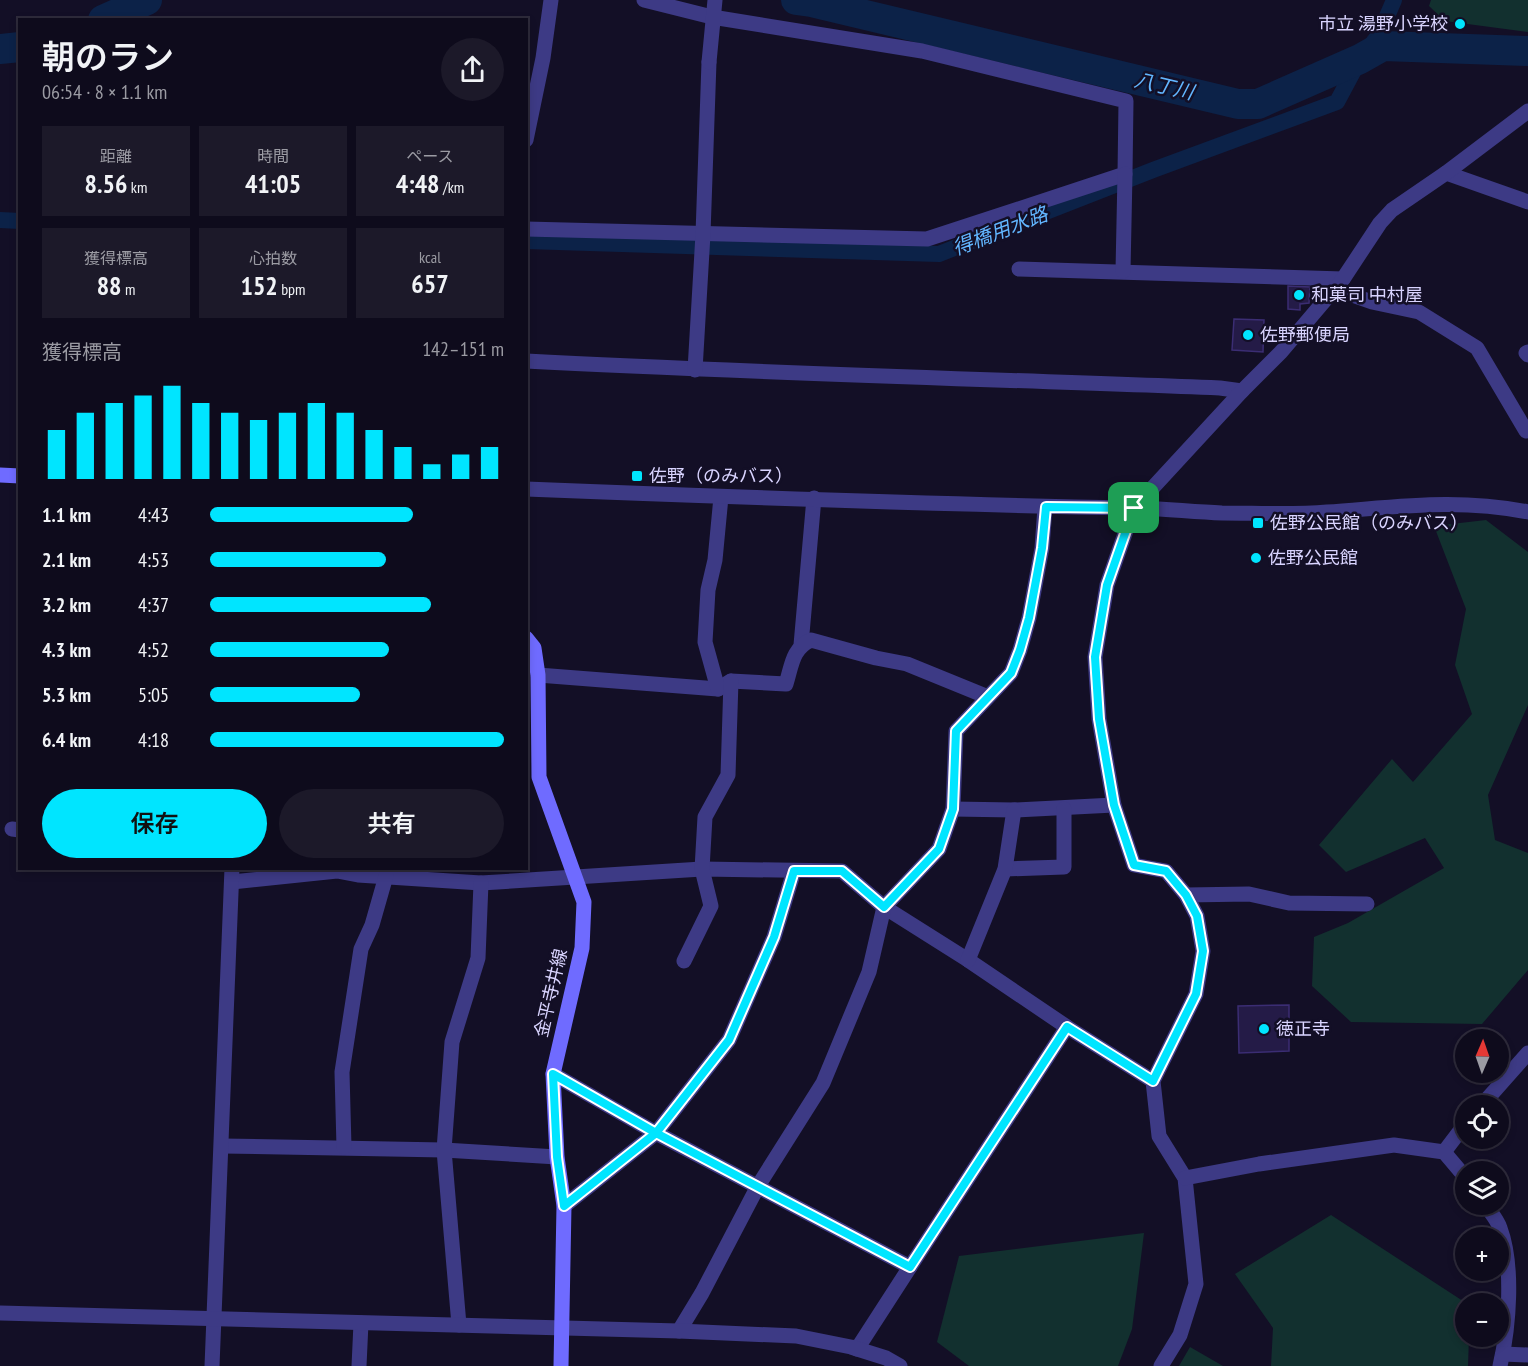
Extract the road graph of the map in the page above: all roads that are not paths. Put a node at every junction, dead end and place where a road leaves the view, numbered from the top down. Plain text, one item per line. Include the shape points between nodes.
1 (550, 0) edge
2 (644, 0) edge
3 (715, 0) edge
4 (712, 18) junction
5 (1528, 111) edge
6 (528, 130) edge
7 (1446, 173) junction
8 (1125, 174) junction
9 (1528, 202) edge
10 (528, 229) edge
11 (702, 242) junction
12 (1019, 269) dead end
13 (1123, 271) junction
14 (1339, 284) junction
15 (528, 361) edge
16 (695, 370) junction
17 (1242, 391) junction
18 (1526, 431) dead end
19 (0, 475) edge
20 (18, 476) edge
21 (528, 489) edge
22 (721, 497) junction
23 (814, 498) junction
24 (1046, 507) junction
25 (1134, 508) junction
26 (1528, 512) edge
27 (528, 640) edge
28 (801, 645) junction
29 (538, 675) junction
30 (724, 685) junction
31 (988, 697) junction
32 (1114, 805) junction
33 (953, 809) junction
34 (1064, 809) junction
35 (1014, 810) junction
36 (702, 869) junction
37 (1005, 869) junction
38 (794, 871) junction
39 (454, 874) edge
40 (232, 875) edge
41 (386, 876) junction
42 (574, 876) junction
43 (481, 883) junction
44 (1186, 895) junction
45 (1367, 904) dead end
46 (884, 907) junction
47 (969, 960) junction
48 (684, 961) dead end
49 (1067, 1027) junction
50 (1528, 1053) edge
51 (553, 1074) junction
52 (1153, 1081) junction
53 (1491, 1095) edge
54 (656, 1133) junction
55 (1455, 1138) edge
56 (222, 1146) junction
57 (344, 1147) junction
58 (444, 1150) junction
59 (1444, 1152) junction
60 (557, 1157) junction
61 (1455, 1165) edge
62 (1185, 1178) junction
63 (758, 1186) junction
64 (564, 1206) junction
65 (1492, 1215) edge
66 (910, 1267) junction
67 (0, 1312) edge
68 (215, 1319) junction
69 (361, 1323) junction
70 (459, 1325) junction
71 (562, 1328) junction
72 (679, 1331) junction
73 (857, 1349) junction
74 (1528, 1355) edge
75 (1502, 1360) edge
76 (212, 1366) edge
77 (359, 1366) edge
78 (561, 1366) edge
79 (900, 1366) edge
80 (1161, 1366) edge

1 - 6 street
2 - 4 street
3 - 4 street
4 - 8 street via 912,50 1126,101
4 - 11 street
5 - 7 street
7 - 9 street
7 - 14 street via 1392,210
8 - 11 street via 927,239
8 - 13 street
10 - 11 street
11 - 16 street
12 - 13 street
13 - 14 street
14 - 17 street
14 - 18 street via 1372,302 1419,312 1477,348
15 - 16 street
16 - 17 street
17 - 25 street
19 - 20 main road
21 - 22 street
22 - 23 street
22 - 30 street via 705,642
23 - 24 street
23 - 28 street
24 - 25 street
24 - 31 street via 1042,548 1020,650 1011,673
25 - 26 street via 1219,513 1325,512 1455,503
25 - 32 street via 1107,585 1095,657 1099,719
27 - 29 main road, 金平寺井線 via 534,648
28 - 30 street via 786,684
28 - 31 street via 811,640 907,664
29 - 30 street
29 - 42 main road, 金平寺井線 via 539,777
30 - 36 street via 728,775 705,817
31 - 33 street via 956,731
32 - 34 street
32 - 44 street via 1134,865 1166,871
33 - 35 street
33 - 46 street via 939,849
34 - 35 street
34 - 37 street via 1064,867
35 - 37 street
36 - 38 street
36 - 42 street
36 - 48 street via 711,906
37 - 47 street
38 - 46 street via 842,871
38 - 54 street via 774,937 729,1040
39 - 41 street
39 - 43 street
40 - 41 street via 337,871
40 - 56 street
41 - 57 street via 361,950 342,1072
42 - 43 street
42 - 51 main road, 金平寺井線 via 584,902 582,948
43 - 58 street via 478,958 452,1042
44 - 45 street via 1248,894 1289,903
44 - 52 street via 1197,916 1203,951 1196,994
46 - 47 street
46 - 63 street via 869,972 823,1083
47 - 49 street
49 - 52 street
49 - 66 street
50 - 53 street
51 - 54 street
51 - 60 main road, 金平寺井線
52 - 62 street via 1159,1136
54 - 63 street
54 - 64 street
55 - 59 street
56 - 57 street
56 - 68 street
57 - 58 street
58 - 60 street
58 - 70 street
59 - 61 street
59 - 62 street via 1394,1145
60 - 64 main road, 金平寺井線
62 - 80 street via 1196,1284 1180,1335
63 - 66 street
63 - 72 street
64 - 71 main road, 金平寺井線
65 - 75 street via 1500,1226 1508,1258
66 - 73 street
67 - 68 street
68 - 69 street
68 - 76 street
69 - 70 street
69 - 77 street
70 - 71 street
71 - 72 street
71 - 78 main road, 金平寺井線
72 - 73 street via 796,1336
73 - 79 street
74 - 75 street

